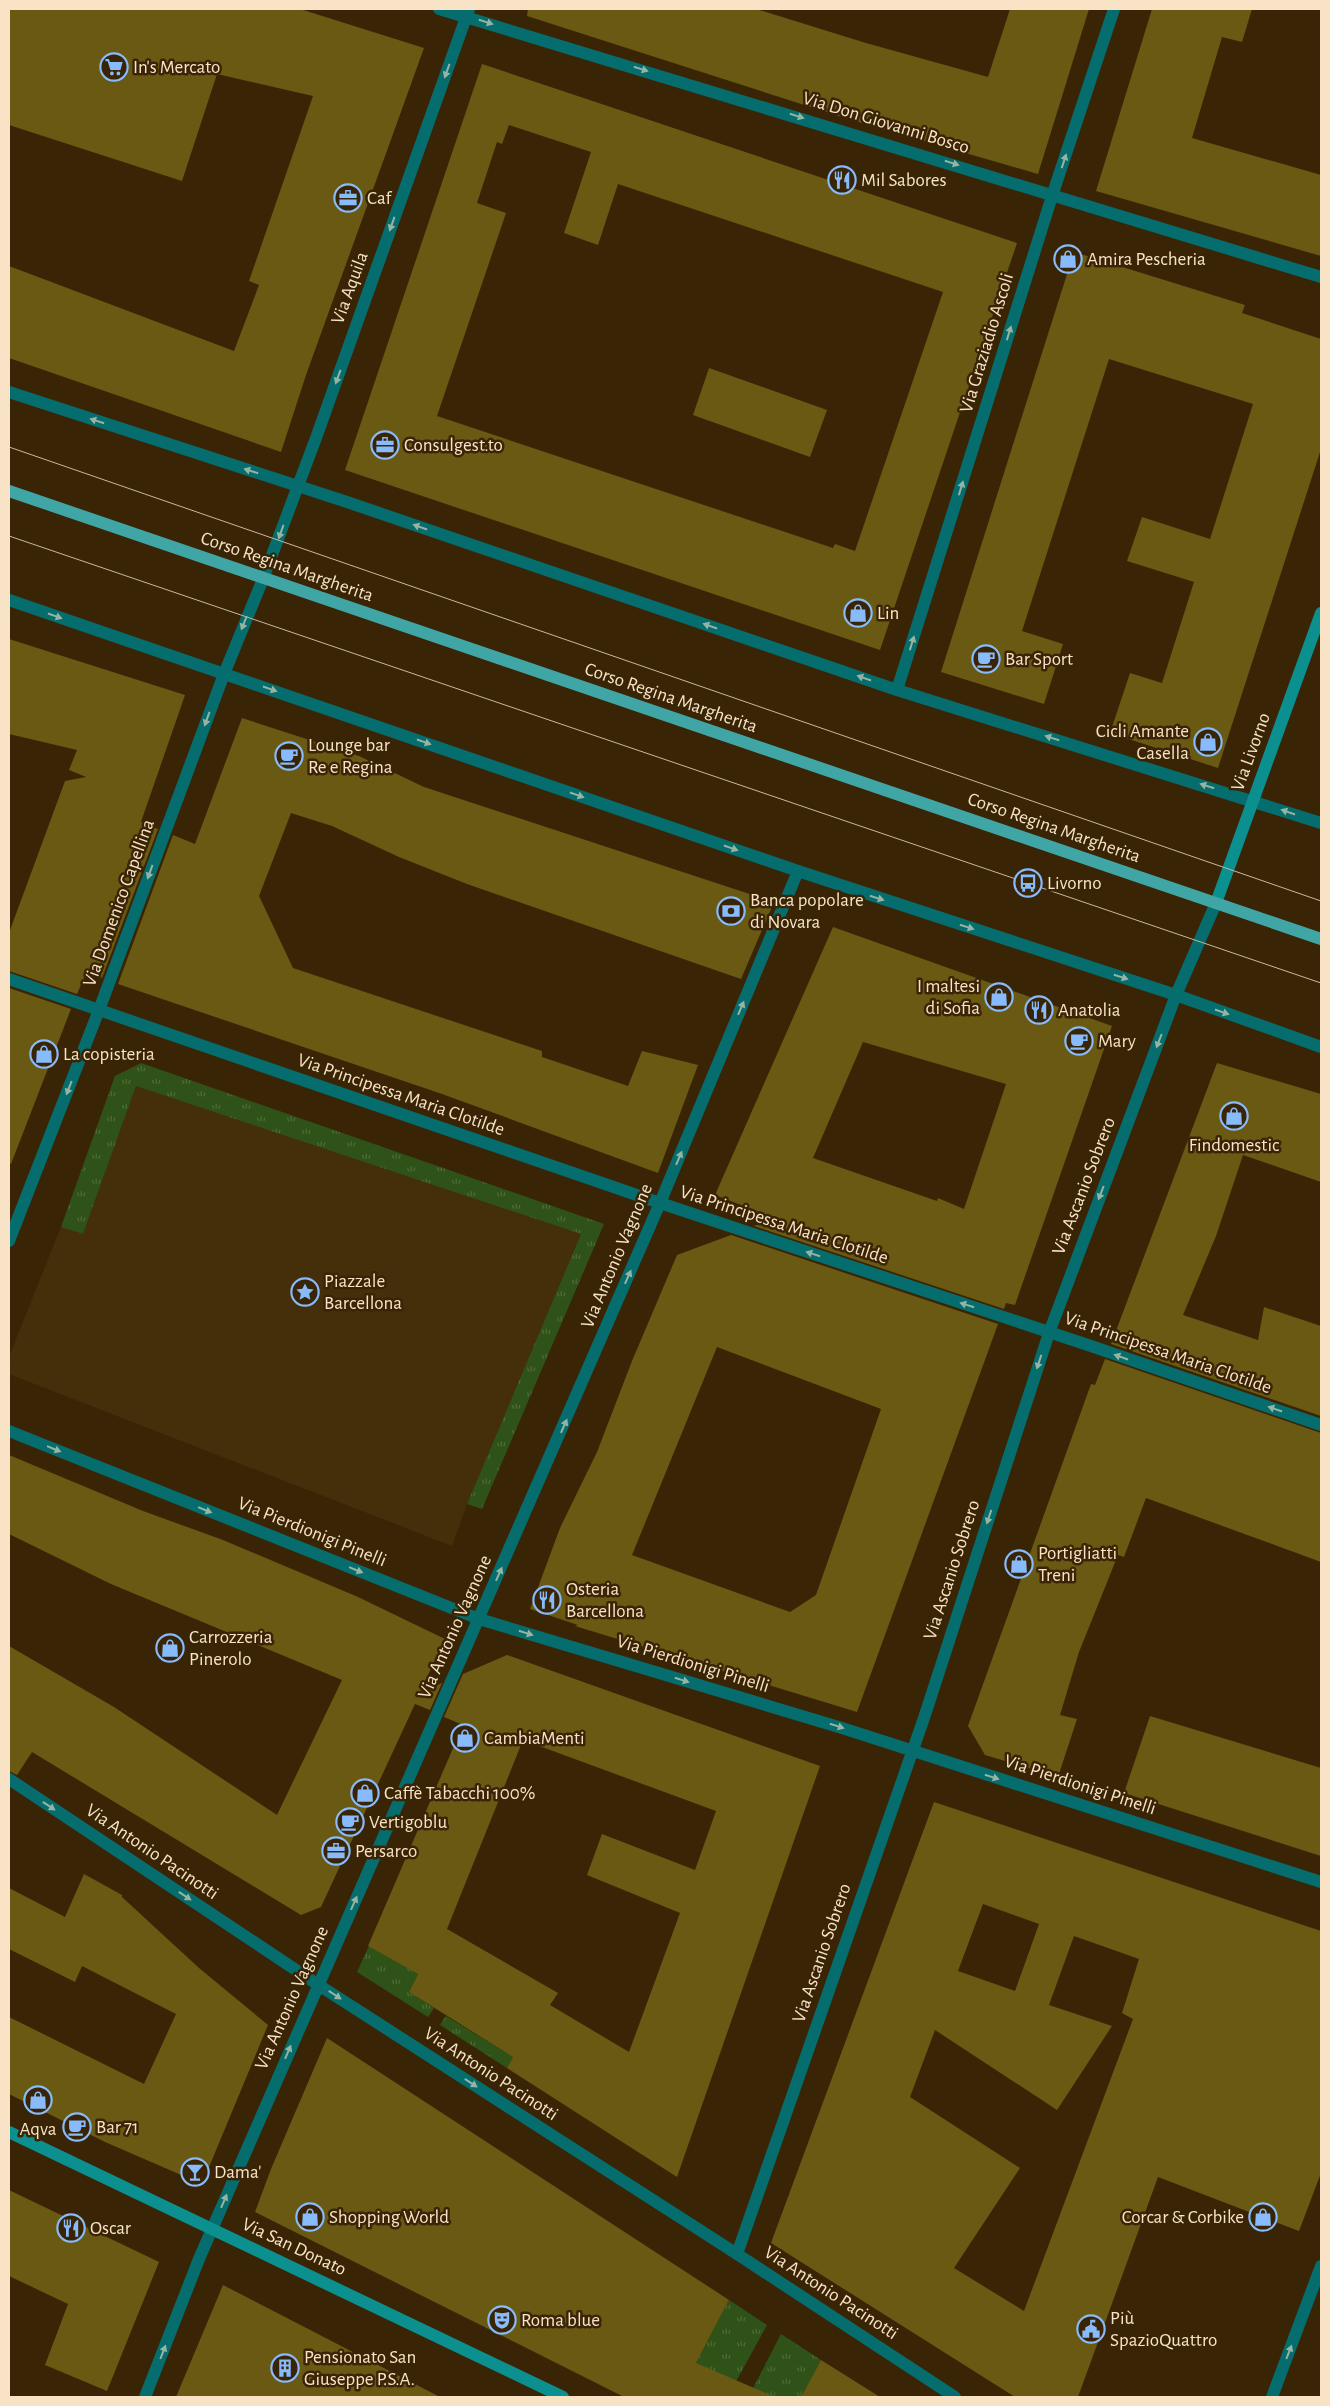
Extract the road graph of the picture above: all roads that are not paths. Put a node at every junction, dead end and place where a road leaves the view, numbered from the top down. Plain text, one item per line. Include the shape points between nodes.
1 (439, 9) edge
2 (1114, 9) edge
3 (468, 13) edge
4 (1053, 194) junction
5 (1321, 276) edge
6 (9, 392) edge
7 (297, 486) junction
8 (9, 491) edge
9 (263, 579) junction
10 (9, 600) edge
11 (1321, 613) edge
12 (224, 674) junction
13 (897, 690) junction
14 (1254, 800) junction
15 (1321, 823) edge
16 (798, 872) junction
17 (1216, 903) junction
18 (1321, 939) edge
19 (9, 979) edge
20 (1176, 995) junction
21 (99, 1010) junction
22 (1321, 1046) edge
23 (660, 1203) junction
24 (9, 1241) edge
25 (1049, 1333) junction
26 (1321, 1425) edge
27 (9, 1431) edge
28 (479, 1619) junction
29 (913, 1752) junction
30 (9, 1779) edge
31 (1321, 1882) edge
32 (318, 1984) junction
33 (9, 2132) edge
34 (212, 2230) junction
35 (737, 2254) junction
36 (1320, 2272) edge
37 (146, 2397) edge
38 (563, 2397) edge
39 (955, 2397) edge
40 (1272, 2397) edge

1 - 3 street, Via Don Giovanni Bosco
4 -> 2 street, Via Graziadio Ascoli
3 -> 4 street, Via Don Giovanni Bosco
3 -> 7 street, Via Aquila
4 - 5 street, Via Don Giovanni Bosco
13 -> 4 street, Via Graziadio Ascoli
7 -> 6 street
7 -> 9 street, Via Aquila
13 -> 7 street
8 - 9 main road, Corso Regina Margherita
9 -> 12 street, Via Domenico Capellina
9 - 17 main road, Corso Regina Margherita
10 -> 12 street
11 - 14 street, Via Livorno
12 -> 16 street
12 -> 21 street, Via Domenico Capellina
14 -> 13 street
15 -> 14 street
14 - 17 street, Via Livorno
16 -> 20 street
23 -> 16 street, Via Antonio Vagnone
17 - 18 main road, Corso Regina Margherita
17 - 20 street, Via Ascanio Sobrero
19 - 21 street, Via Principessa Maria Clotilde
20 -> 22 street
20 -> 25 street, Via Ascanio Sobrero
21 - 23 street, Via Principessa Maria Clotilde
21 -> 24 street, Via Domenico Capellina
25 -> 23 street, Via Principessa Maria Clotilde
28 -> 23 street, Via Antonio Vagnone
26 -> 25 street, Via Principessa Maria Clotilde
25 -> 29 street, Via Ascanio Sobrero
27 -> 28 street, Via Pierdionigi Pinelli
28 -> 29 street, Via Pierdionigi Pinelli
32 -> 28 street, Via Antonio Vagnone
29 -> 31 street, Via Pierdionigi Pinelli
29 - 35 street, Via Ascanio Sobrero
30 -> 32 street, Via Antonio Pacinotti
34 -> 32 street, Via Antonio Vagnone
32 -> 35 street, Via Antonio Pacinotti
33 - 34 street, Via San Donato
37 -> 34 street, Via Antonio Vagnone
34 - 38 street, Via San Donato
35 - 39 street, Via Antonio Pacinotti
40 -> 36 street

